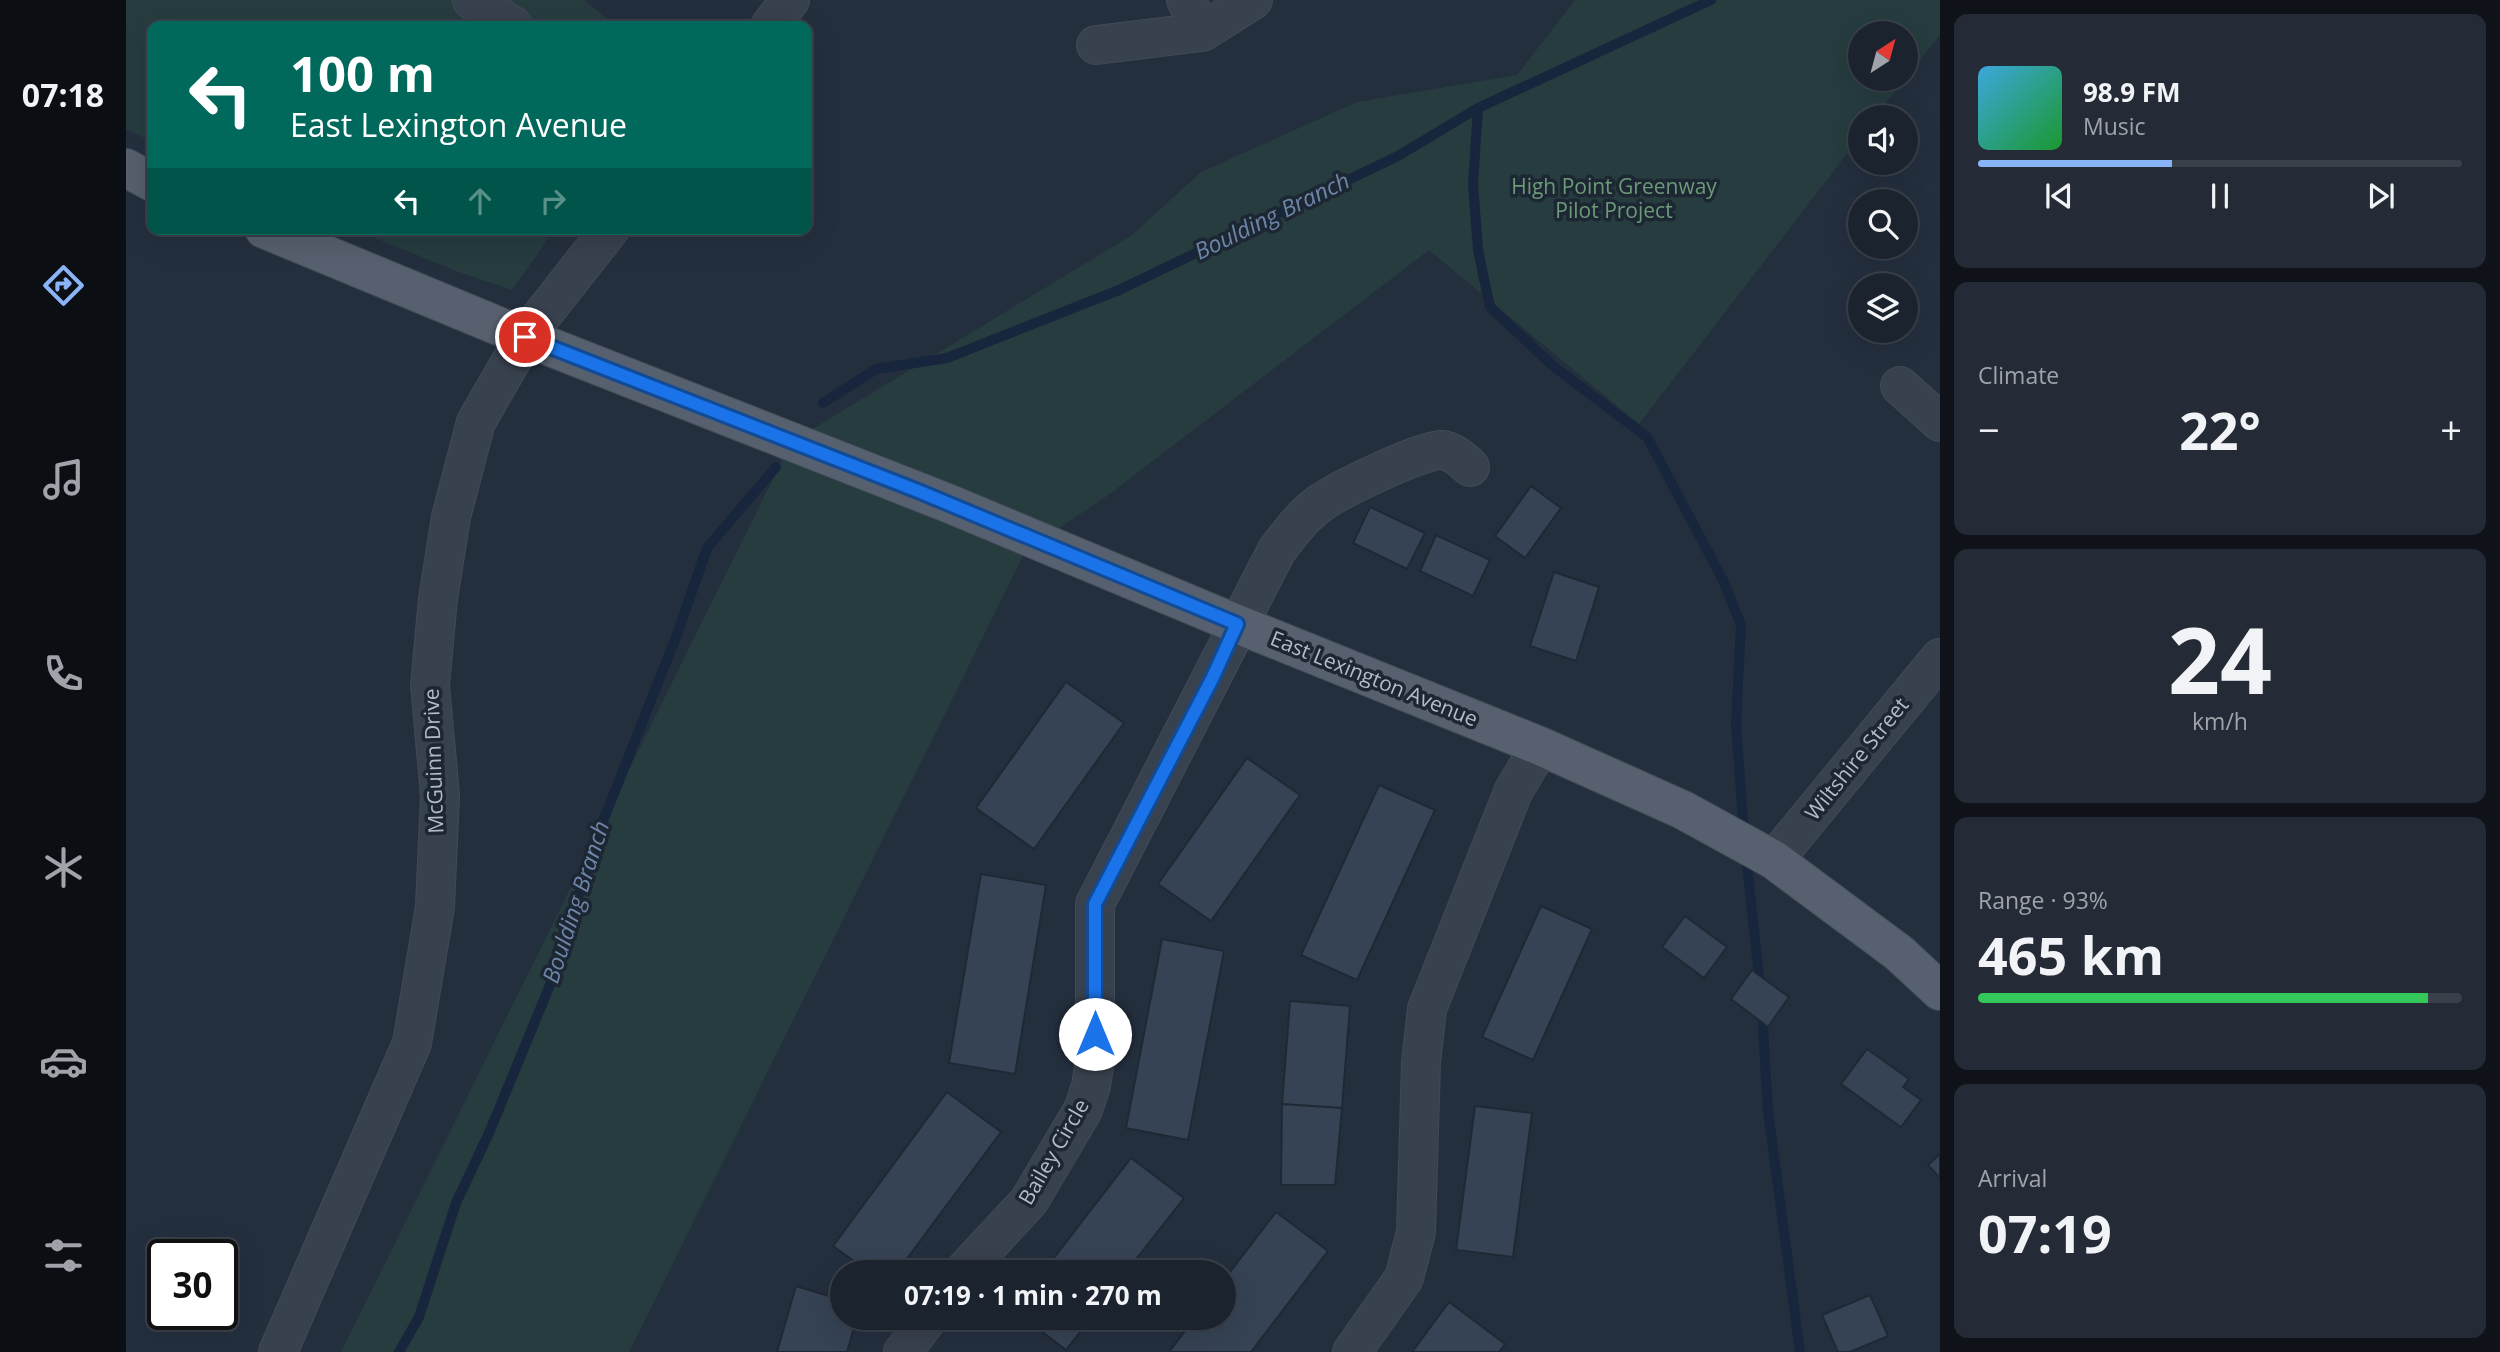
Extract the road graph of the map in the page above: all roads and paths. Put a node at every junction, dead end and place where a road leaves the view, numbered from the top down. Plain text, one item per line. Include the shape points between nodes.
1 (472, 0) edge
2 (790, 0) edge
3 (1253, 0) edge
4 (1194, 16) edge
5 (505, 21) edge
6 (774, 21) edge
7 (1096, 45) dead end
8 (126, 168) edge
9 (147, 179) edge
10 (278, 235) edge
11 (605, 235) edge
12 (525, 337) junction
13 (1900, 386) dead end
14 (1940, 422) edge
15 (1470, 467) dead end
16 (1237, 624) junction
17 (1940, 658) edge
18 (1540, 746) junction
19 (1774, 860) junction
20 (1940, 991) edge
21 (974, 1260) edge
22 (919, 1330) edge
23 (278, 1352) edge
24 (903, 1352) edge
25 (1353, 1352) edge

1 - 5 street
2 - 6 street
3 - 4 street
4 - 7 street
8 - 9 main road
10 - 12 main road, East Lexington Avenue
11 - 12 street, McGuinn Drive
12 - 16 main road, East Lexington Avenue via 918,491
12 - 23 street, McGuinn Drive via 477,422 449,530 430,685 440,795 435,907 412,1043
13 - 14 street
15 - 16 street, Bailey Circle via 1444,450 1429,452 1349,485 1321,502 1277,550
16 - 18 main road, East Lexington Avenue
16 - 21 street, Bailey Circle via 1095,904 1095,1060 1083,1110 1029,1201
17 - 19 street, Wiltshire Street
18 - 19 main road, East Lexington Avenue via 1683,810
18 - 25 street via 1513,792 1427,1009 1416,1232 1404,1278
19 - 20 main road, East Lexington Avenue via 1899,953
22 - 24 street

